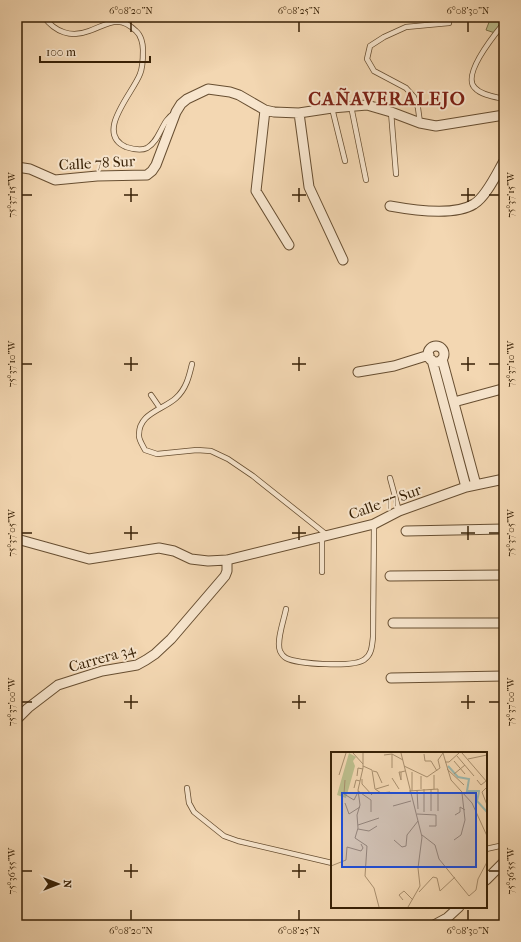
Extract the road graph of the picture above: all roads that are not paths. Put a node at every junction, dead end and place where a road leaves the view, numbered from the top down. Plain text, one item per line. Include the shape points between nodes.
1 (44, 17) edge
2 (449, 23) dead end
3 (504, 23) edge
4 (504, 99) edge
5 (352, 106) junction
6 (332, 108) junction
7 (264, 110) junction
8 (176, 112) junction
9 (391, 112) junction
10 (299, 113) junction
11 (504, 115) edge
12 (420, 123) junction
13 (345, 161) dead end
14 (504, 161) edge
15 (17, 167) edge
16 (396, 174) dead end
17 (366, 180) dead end
18 (390, 206) dead end
19 (289, 245) dead end
20 (343, 260) dead end
21 (430, 358) junction
22 (442, 359) junction
23 (192, 364) dead end
24 (358, 372) dead end
25 (502, 389) dead end
26 (151, 395) dead end
27 (454, 402) junction
28 (160, 408) junction
29 (390, 478) dead end
30 (504, 479) edge
31 (476, 485) junction
32 (466, 487) junction
33 (399, 511) junction
34 (374, 524) junction
35 (504, 529) edge
36 (406, 531) dead end
37 (324, 536) junction
38 (17, 539) edge
39 (227, 560) junction
40 (322, 572) dead end
41 (504, 575) edge
42 (390, 576) dead end
43 (286, 609) dead end
44 (393, 623) dead end
45 (504, 623) edge
46 (504, 676) edge
47 (391, 678) dead end
48 (17, 719) edge
49 (187, 788) dead end
50 (504, 845) edge
51 (487, 849) edge
52 (504, 862) edge
53 (331, 863) edge
54 (487, 879) edge
55 (458, 908) edge
56 (434, 925) edge

1 - 8 lane via 50,26 61,32 88,32 107,22 117,21 128,24 138,32 143,44 140,74 114,121 113,132 125,147 135,150 146,148 155,141 168,117
2 - 12 lane via 406,27 370,46 367,59 374,71 406,88 414,97
3 - 4 lane via 483,51 471,80 474,88 480,92
5 - 6 street, Calle 78 Sur
5 - 9 street, Calle 78 Sur via 367,105
5 - 17 lane
6 - 10 street, Calle 78 Sur
6 - 13 lane
7 - 8 street, Calle 78 Sur via 230,92 208,89 187,99
7 - 10 street, Calle 78 Sur
7 - 19 street via 256,191
8 - 15 street, Calle 78 Sur via 156,165 147,174 55,180 30,169
9 - 12 street, Calle 78 Sur
9 - 16 lane
10 - 20 street via 309,187
11 - 12 street, Calle 78 Sur via 436,126
14 - 18 street via 480,199 460,210 420,211
21 - 22 street via 439,361
21 - 22 street via 431,348 438,346 444,351
21 - 24 street
21 - 32 street
22 - 27 street
23 - 28 lane via 185,387 176,398
25 - 27 street
26 - 28 lane
27 - 31 street
28 - 37 lane via 148,415 141,424 139,437 146,450 157,454 211,451 228,459 253,476
29 - 33 lane
30 - 31 street, Calle 77 Sur
31 - 32 street, Calle 77 Sur
32 - 33 street, Calle 77 Sur
33 - 34 street, Calle 77 Sur
34 - 37 street, Calle 77 Sur
34 - 43 lane via 373,637 372,650 365,660 341,664 300,662 286,658 279,644
35 - 36 street
37 - 39 street, Calle 77 Sur
37 - 40 lane
38 - 39 street, Calle 77 Sur via 89,559 159,548 174,551 191,559
39 - 48 street, Carrera 34 via 228,571 225,576 182,627 155,654 137,665 102,671 58,685
41 - 42 street
44 - 45 street
46 - 47 street
49 - 53 lane via 189,803 194,812 224,836
50 - 51 lane
52 - 54 street
55 - 56 street

